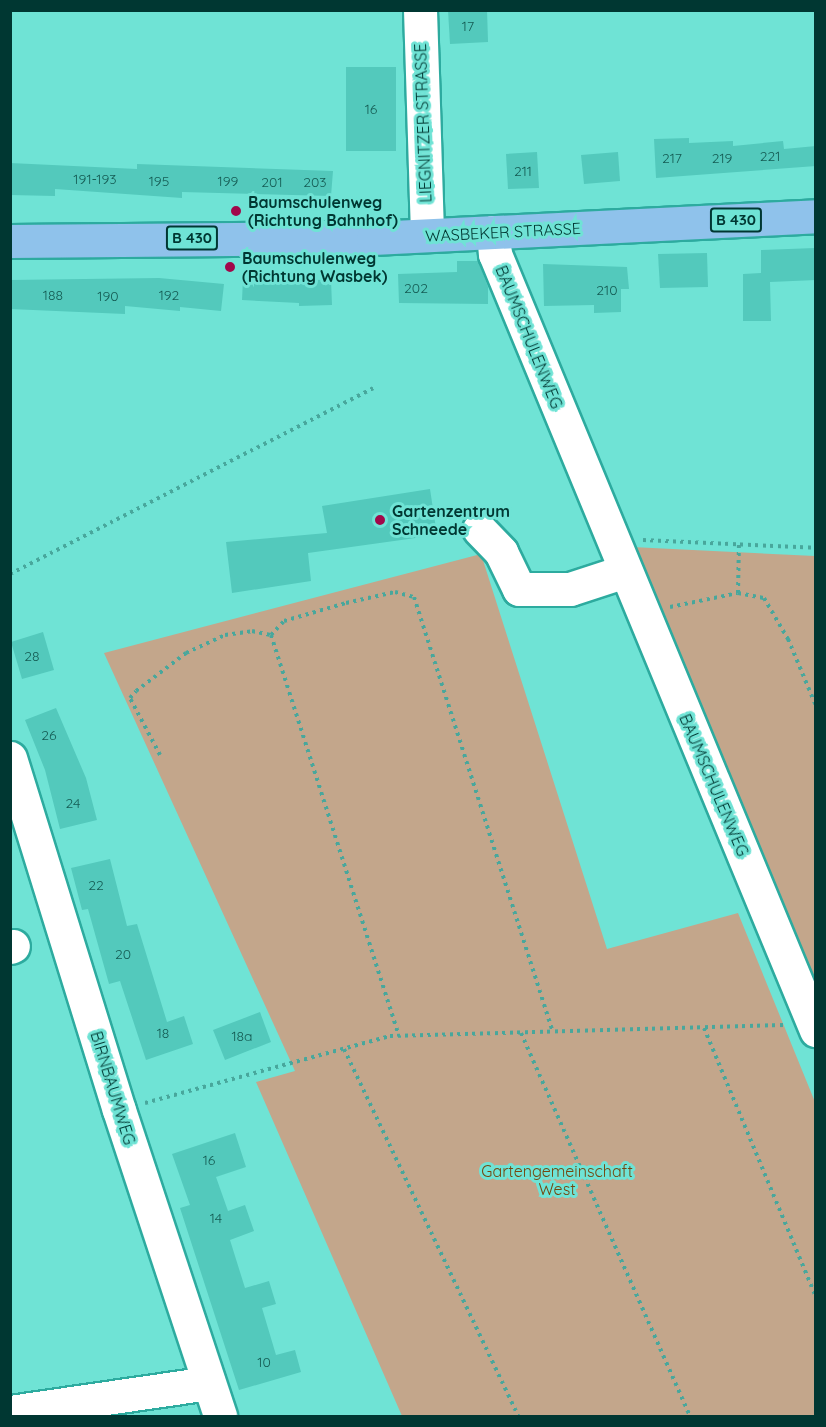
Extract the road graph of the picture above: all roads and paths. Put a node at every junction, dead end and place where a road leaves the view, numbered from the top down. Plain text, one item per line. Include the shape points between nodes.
1 (420, 10) edge
2 (816, 216) edge
3 (493, 232) junction
4 (427, 235) junction
5 (10, 241) edge
6 (373, 388) dead end
7 (479, 529) dead end
8 (612, 539) junction
9 (739, 543) junction
10 (816, 548) edge
11 (625, 571) junction
12 (10, 574) edge
13 (738, 593) junction
14 (642, 613) junction
15 (271, 635) junction
16 (816, 706) edge
17 (160, 754) dead end
18 (10, 758) edge
19 (814, 1027) edge
20 (704, 1028) junction
21 (553, 1032) junction
22 (521, 1033) junction
23 (399, 1036) junction
24 (344, 1049) junction
25 (119, 1110) junction
26 (816, 1297) edge
27 (209, 1383) junction
28 (103, 1409) edge
29 (10, 1412) edge
30 (220, 1416) edge
31 (518, 1416) edge
32 (690, 1416) edge

1 - 4 street, LIEGNITZER STRASSE
2 - 3 main road, WASBEKER STRASSE / B 430
3 - 4 main road, WASBEKER STRASSE / B 430
3 - 8 street, BAUMSCHULENWEG via 495,254
4 - 5 main road, WASBEKER STRASSE / B 430
6 - 12 path
7 - 11 street via 501,552 519,589 570,589
8 - 9 path
8 - 11 street, BAUMSCHULENWEG
9 - 10 path
9 - 13 path
11 - 14 street, BAUMSCHULENWEG
13 - 14 path
13 - 16 path via 764,598 788,639
14 - 19 street, BAUMSCHULENWEG
15 - 17 path via 252,631 225,635 186,653 136,691 130,698
15 - 21 path via 284,621 346,603 395,592 414,597
15 - 23 path
18 - 25 street, BIRNBAUMWEG
19 - 20 path
20 - 21 path
20 - 26 path
21 - 22 path
22 - 23 path
22 - 32 path
23 - 24 path
24 - 25 path
24 - 31 path
25 - 27 street, BIRNBAUMWEG
27 - 28 street
27 - 30 street, BIRNBAUMWEG
28 - 29 street

